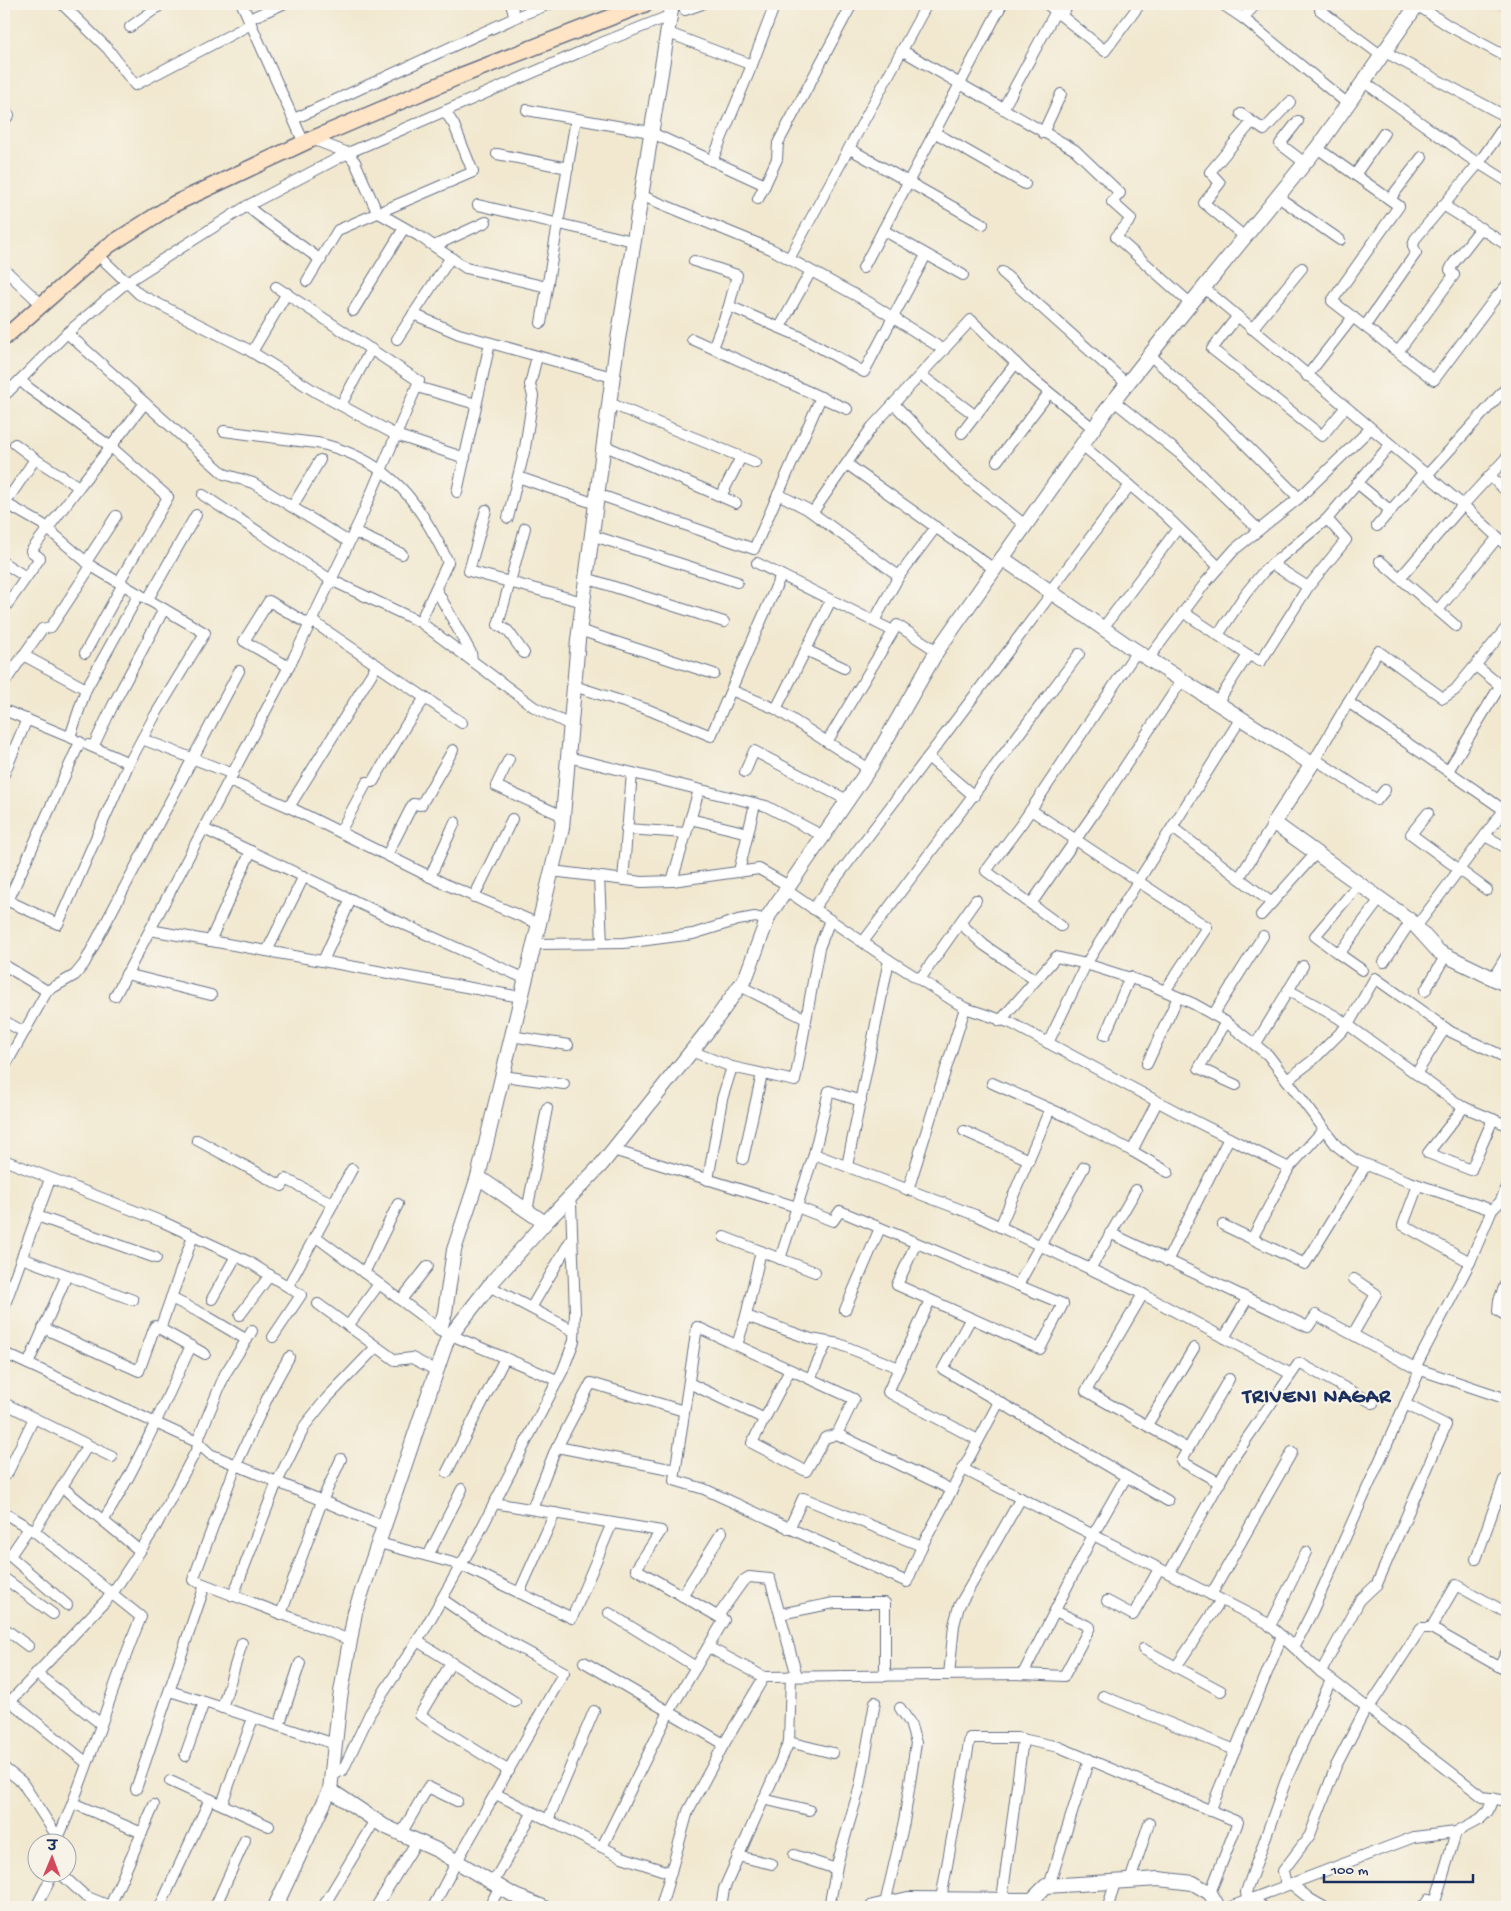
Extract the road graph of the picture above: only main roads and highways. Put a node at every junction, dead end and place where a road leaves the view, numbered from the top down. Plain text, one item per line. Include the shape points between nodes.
1 (645, 4) edge
2 (4, 338) edge

1 - 2 main road via 460,76 308,141 174,204 108,246

